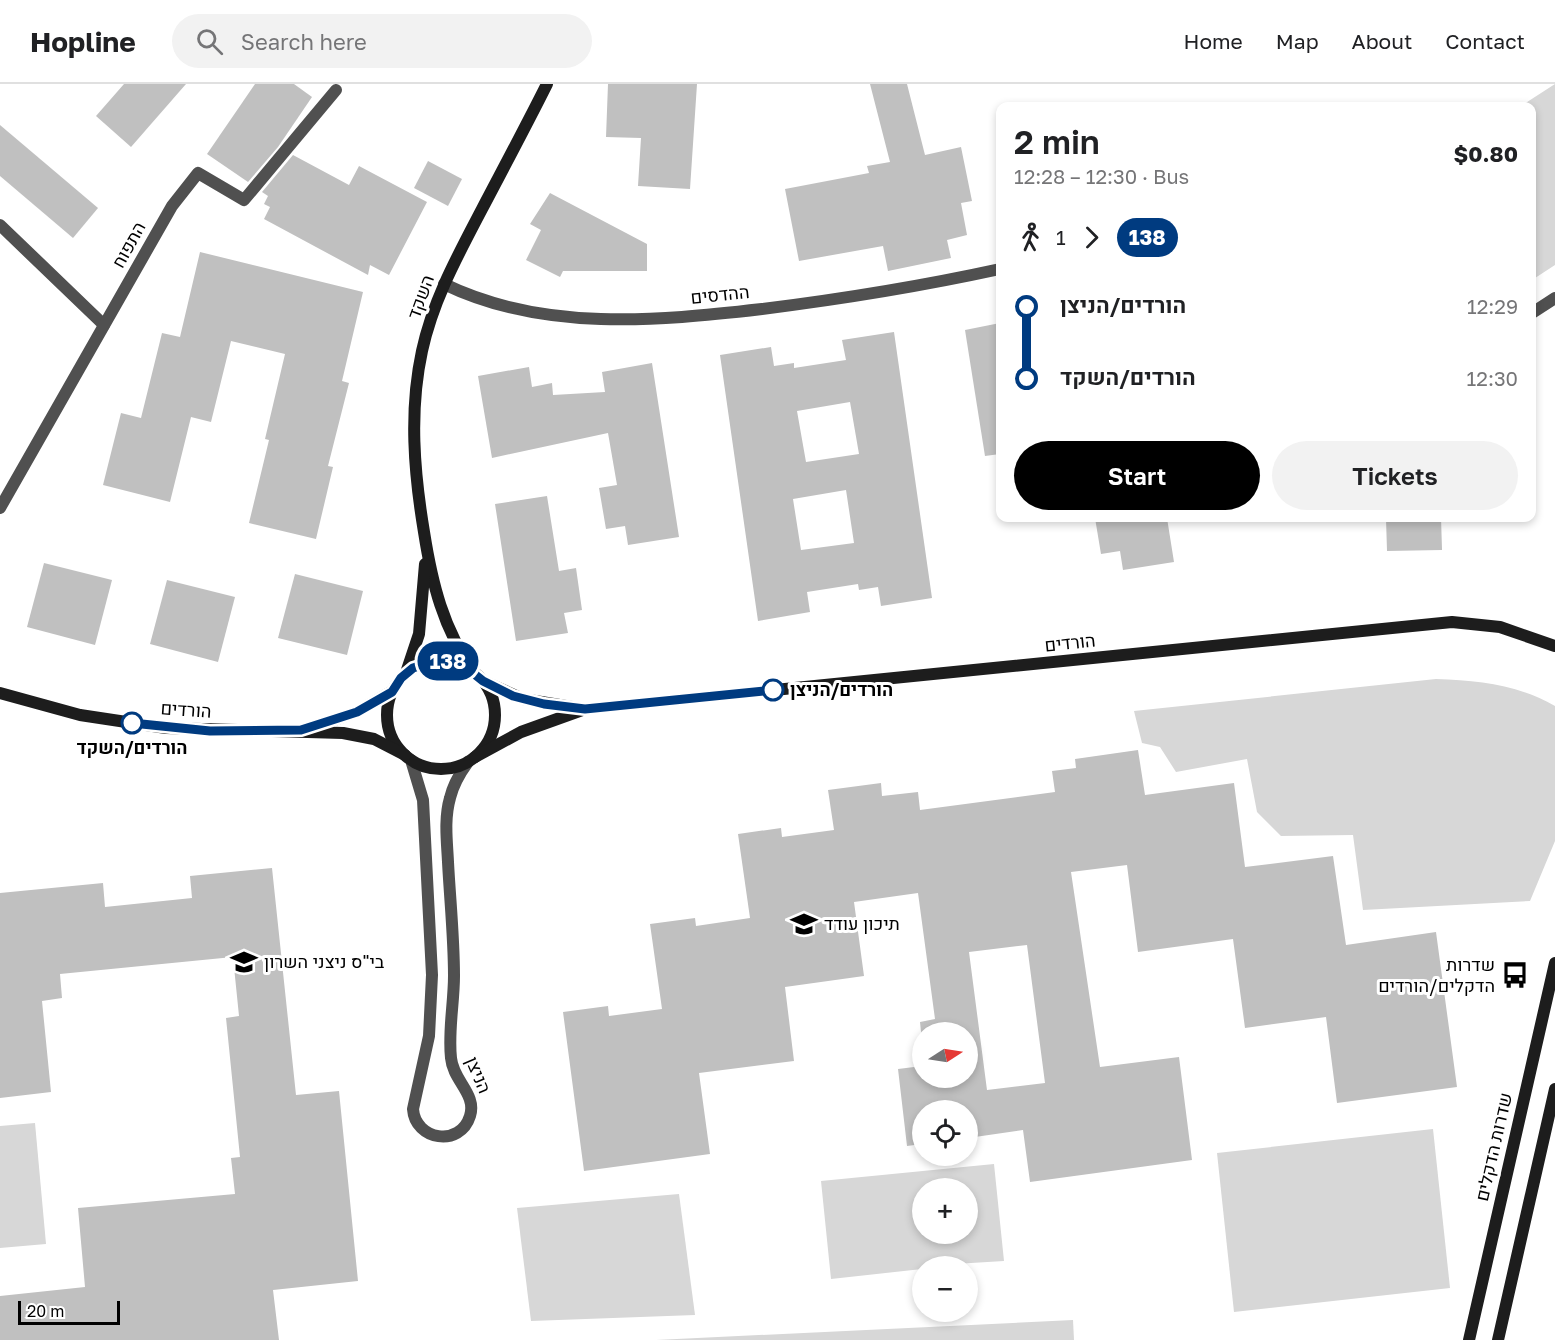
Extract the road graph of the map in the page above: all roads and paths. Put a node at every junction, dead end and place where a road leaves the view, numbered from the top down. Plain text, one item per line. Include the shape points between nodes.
1 (547, 84) edge
2 (336, 90) dead end
3 (0, 225) edge
4 (996, 270) edge
5 (444, 284) junction
6 (1555, 298) edge
7 (1536, 310) edge
8 (104, 325) junction
9 (0, 508) edge
10 (426, 545) junction
11 (1555, 646) edge
12 (474, 672) junction
13 (406, 673) junction
14 (483, 681) junction
15 (392, 692) junction
16 (0, 693) edge
17 (585, 709) junction
18 (301, 730) junction
19 (408, 758) junction
20 (472, 759) junction
21 (1555, 963) edge
22 (1555, 1089) edge
23 (1469, 1340) edge
24 (1498, 1340) edge

1 - 5 street, השקד
2 - 8 street, התפוח via 244,200 198,173 172,206
3 - 8 street
4 - 5 street, ההדסים via 854,297 644,319 596,319 528,311
5 - 10 street, השקד via 422,351 414,409 415,465
6 - 7 street
8 - 9 street, התפוח
10 - 12 street, השקד via 445,622
10 - 13 street, השקד via 422,621
11 - 17 street, הורדים via 1500,627 1452,622
12 - 13 street via 455,662 438,660
12 - 14 street
13 - 15 street
14 - 17 street, הורדים via 533,702
14 - 20 street via 491,695 495,721 486,744
15 - 18 street, הורדים via 357,712
15 - 19 street via 388,726 394,742
16 - 18 street, הורדים via 80,715 166,728
17 - 20 street, הורדים via 521,732
18 - 19 street, הורדים via 363,736
19 - 20 street via 435,769 452,768
19 - 20 street, הניצן via 423,800 432,975 429,1036 412,1109 422,1129 439,1137 461,1130 471,1111 469,1097 456,1078 450,1056 454,976 446,826 452,790
21 - 23 street, שדרות הדקלים
22 - 24 street

